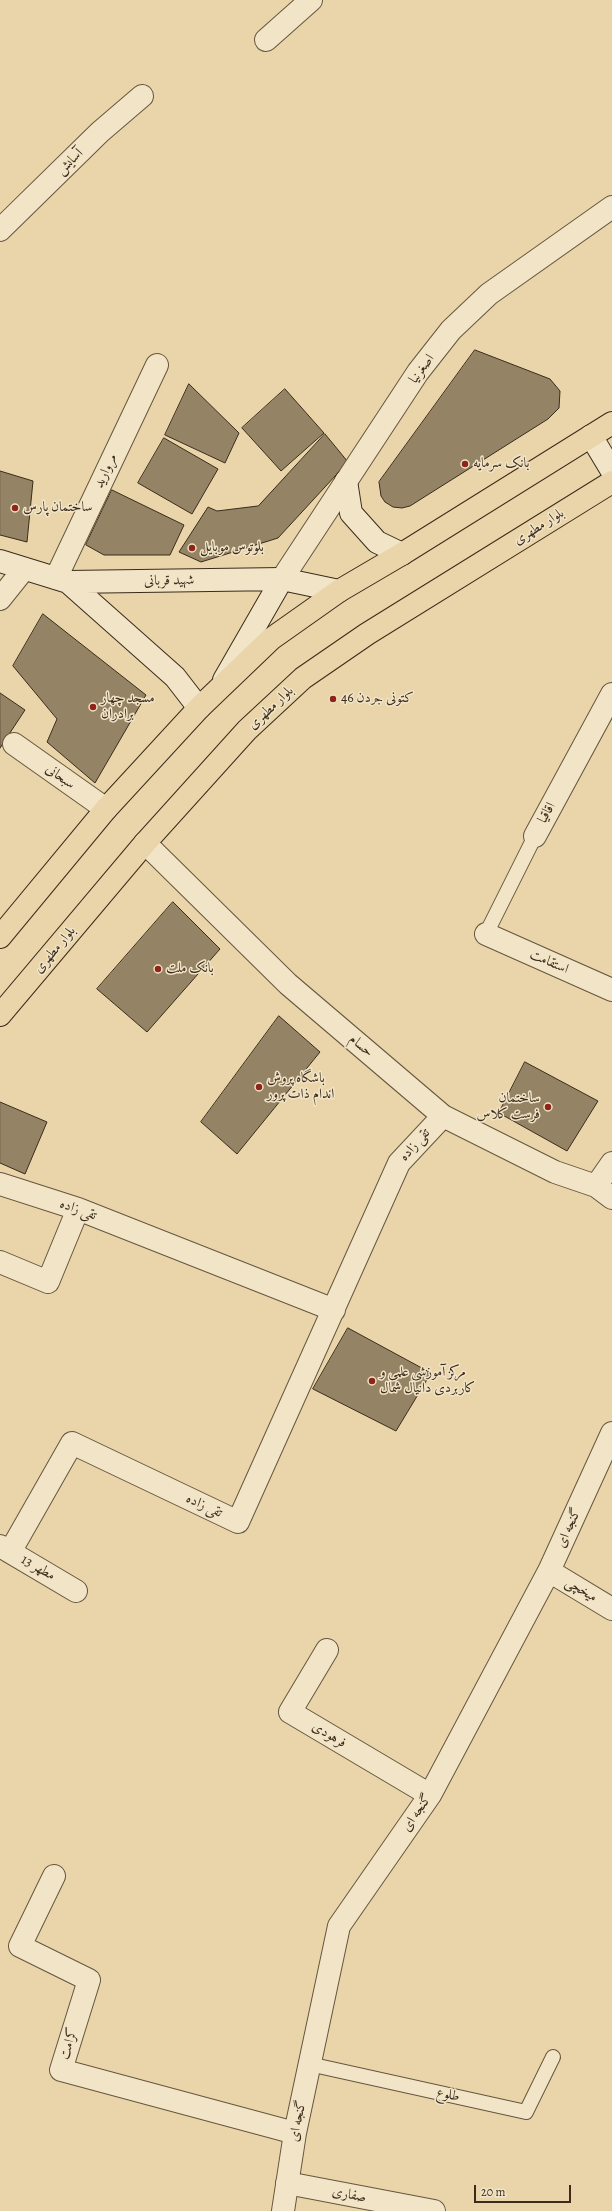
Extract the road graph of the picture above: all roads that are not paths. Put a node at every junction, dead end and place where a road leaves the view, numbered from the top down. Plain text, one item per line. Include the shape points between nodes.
1 (311, 0) edge
2 (266, 40) dead end
3 (142, 96) dead end
4 (612, 207) edge
5 (0, 230) edge
6 (157, 365) dead end
7 (612, 423) edge
8 (591, 436) junction
9 (612, 472) edge
10 (346, 481) junction
11 (612, 482) edge
12 (402, 554) junction
13 (0, 561) edge
14 (24, 569) junction
15 (282, 579) junction
16 (62, 580) junction
17 (339, 591) junction
18 (0, 599) edge
19 (220, 688) junction
20 (612, 694) edge
21 (199, 708) junction
22 (14, 744) dead end
23 (106, 809) junction
24 (535, 836) joint
25 (145, 843) junction
26 (486, 934) joint
27 (0, 937) edge
28 (612, 990) edge
29 (0, 1015) edge
30 (443, 1116) junction
31 (612, 1163) edge
32 (0, 1184) edge
33 (604, 1192) edge
34 (78, 1209) junction
35 (0, 1262) edge
36 (334, 1310) junction
37 (612, 1433) edge
38 (5, 1549) edge
39 (549, 1571) junction
40 (76, 1590) dead end
41 (612, 1609) edge
42 (327, 1650) dead end
43 (430, 1795) junction
44 (54, 1876) dead end
45 (553, 2057) dead end
46 (310, 2064) junction
47 (295, 2133) junction
48 (287, 2183) junction
49 (283, 2211) edge
50 (434, 2211) edge

1 - 2 street
3 - 5 street, آسایش via 100,132
4 - 10 street, اصغرنیا via 489,294 451,330 418,372
6 - 16 street, مروارید
7 - 8 main road
8 - 9 street
8 - 12 main road
10 - 12 street via 351,513 377,542
10 - 15 street, اصغرنیا
11 - 25 main road, بلوار مطهری via 367,634 303,678 247,730
12 - 17 main road
13 - 14 street, شهید قربانی
14 - 16 street, شهید قربانی
14 - 18 street
15 - 16 street, شهید قربانی
15 - 17 street, شهید قربانی
15 - 19 street, اصغرنیا
16 - 21 street via 175,677
17 - 19 main road via 271,639
19 - 21 main road
20 - 24 street, اقاقیا
21 - 23 main road
22 - 23 street, سبحانی
23 - 27 main road
24 - 26 lane, اقاقیا
25 - 29 main road, بلوار مطهری
25 - 30 street, حسام via 288,984
26 - 28 street, استقامت
30 - 33 street, حسام via 555,1172
30 - 36 street, تقی زاده via 399,1163
31 - 33 street
32 - 34 street, تقی زاده
34 - 35 street via 48,1282
34 - 36 street, تقی زاده
36 - 38 street, تقی زاده via 238,1522 72,1443
37 - 39 street, گنجه ای
38 - 40 street, مطهر 13
39 - 41 street, میخچی
39 - 43 street, گنجه ای
42 - 43 street, فرهودی via 290,1712
43 - 46 street, گنجه ای via 339,1926
44 - 47 street, کرامت via 20,1946 89,1980 61,2070
45 - 46 lane, طلوع via 526,2112
46 - 47 street, گنجه ای
47 - 48 street, گنجه ای
48 - 49 street, گنجه ای
48 - 50 street, صفاری

